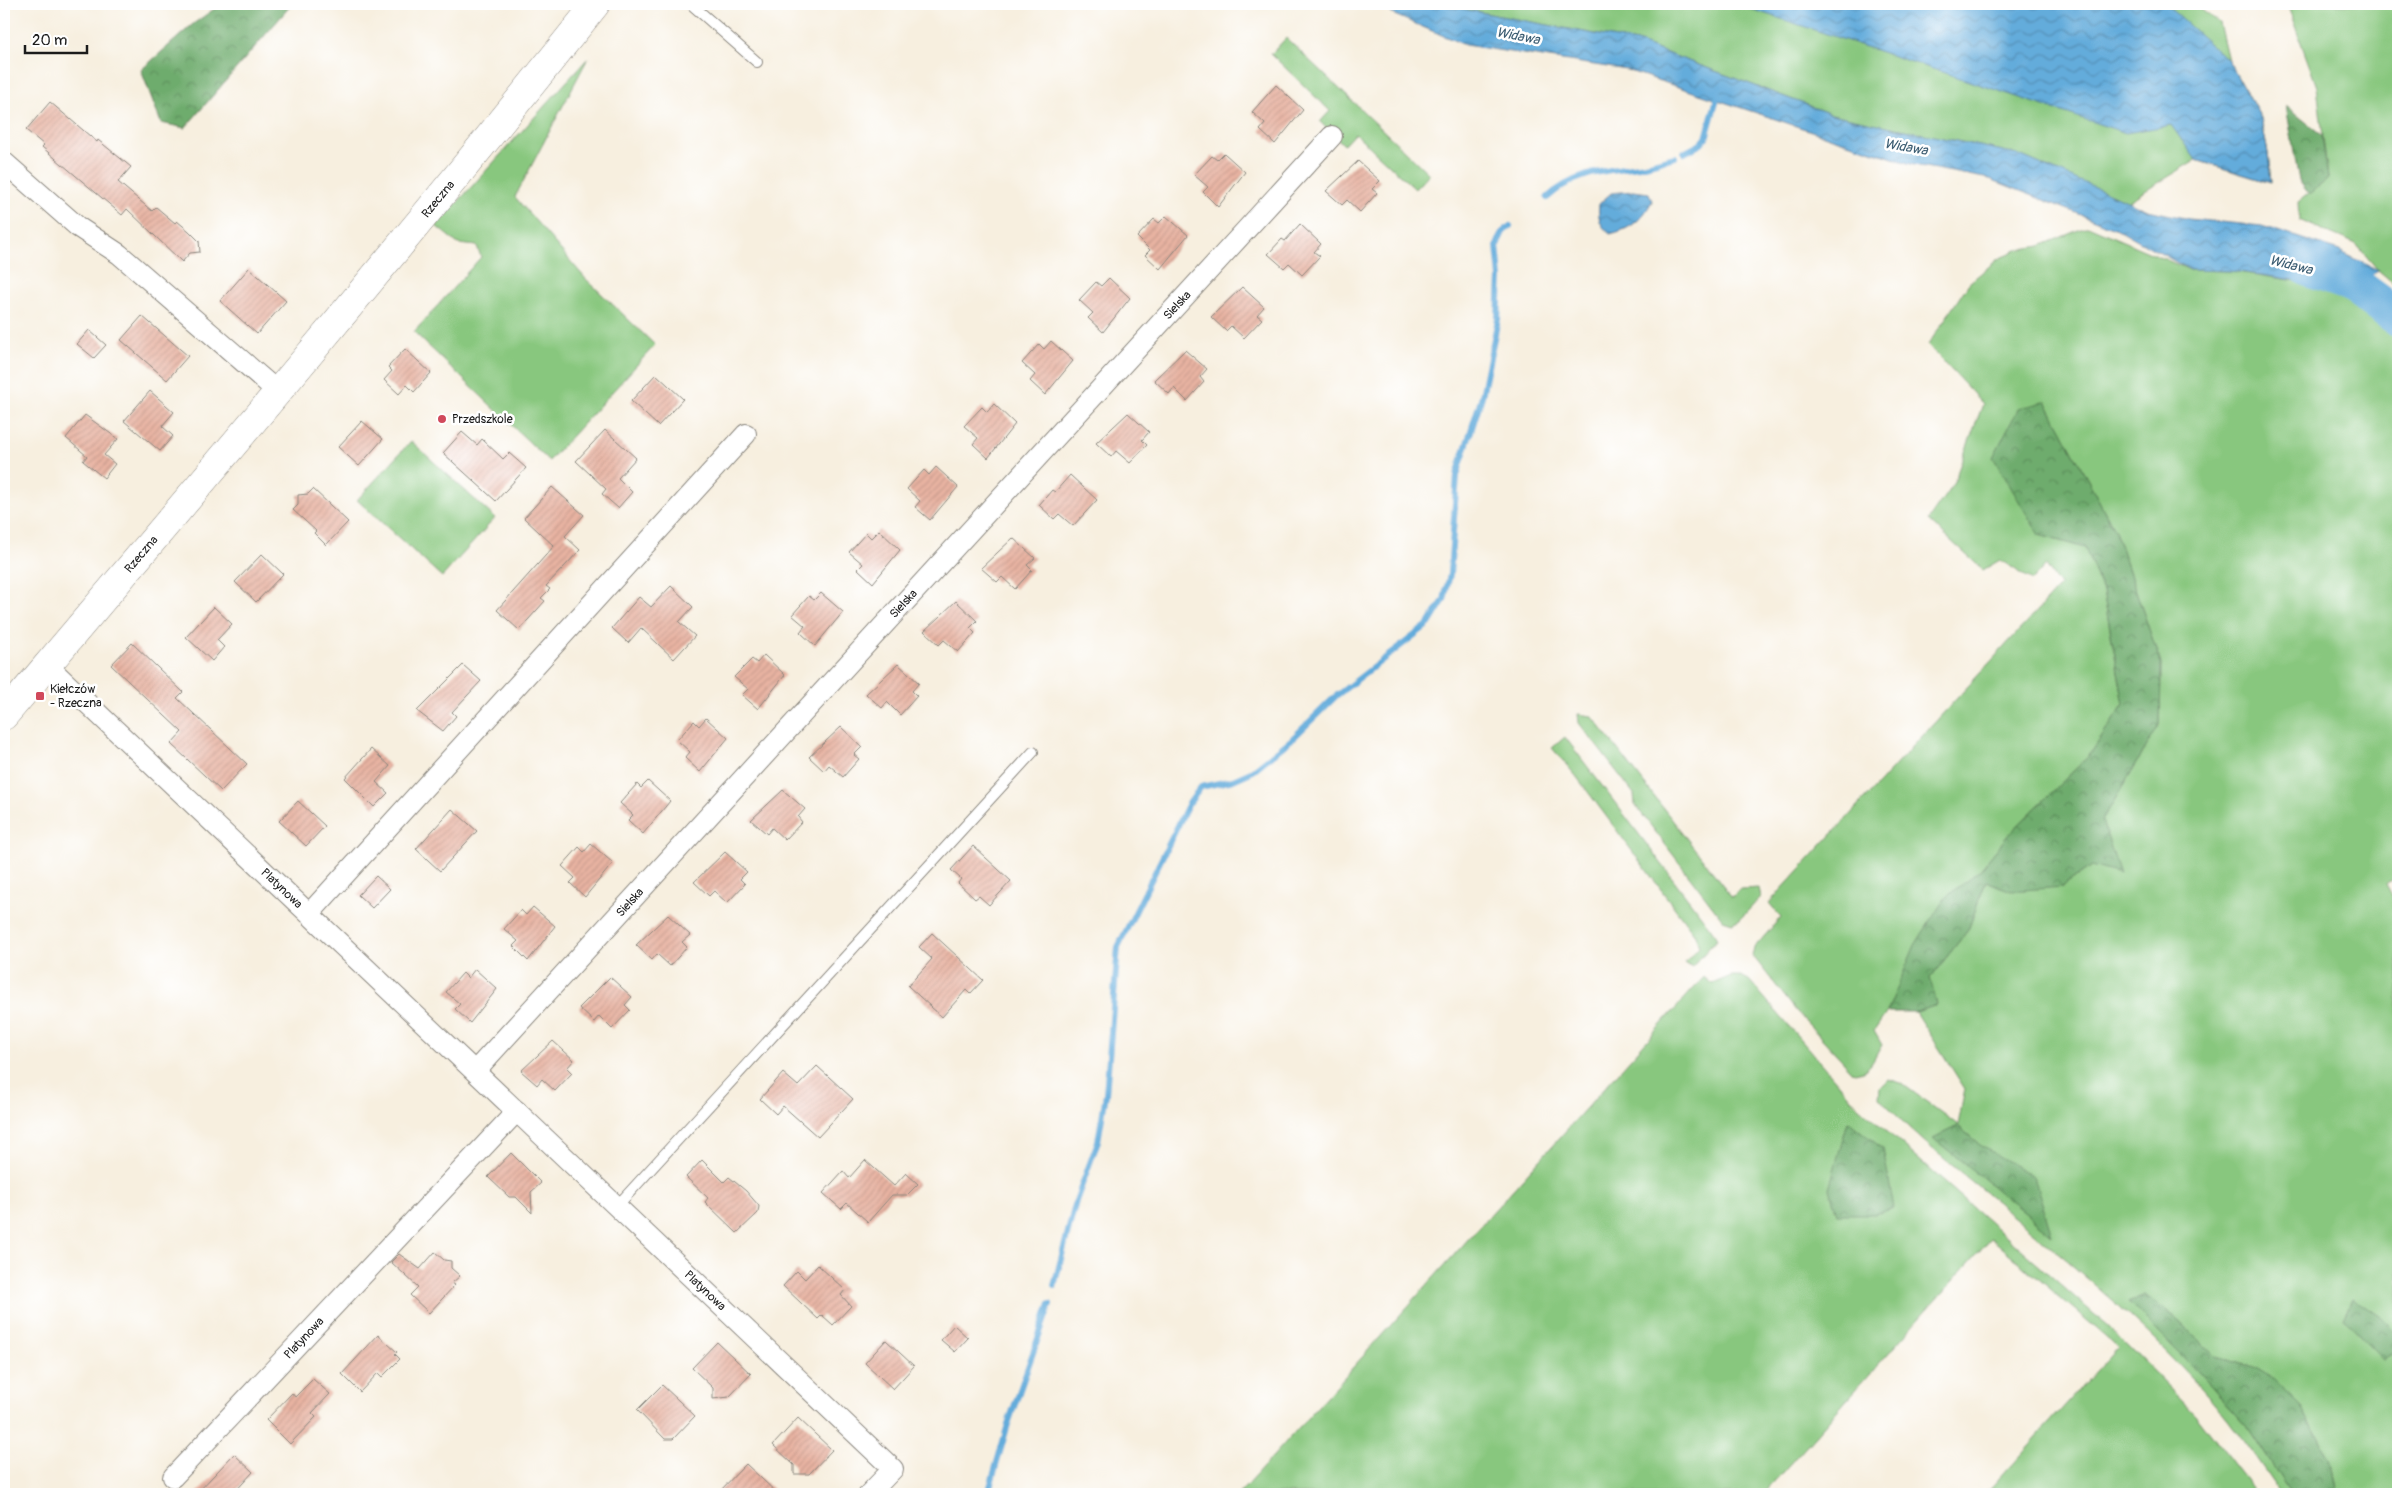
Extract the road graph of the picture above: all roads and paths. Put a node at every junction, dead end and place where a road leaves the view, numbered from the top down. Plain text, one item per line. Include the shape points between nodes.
1 (596, 4) edge
2 (691, 4) edge
3 (757, 62) dead end
4 (1332, 136) dead end
5 (4, 162) edge
6 (278, 392) junction
7 (746, 434) dead end
8 (47, 665) junction
9 (4, 716) edge
10 (1033, 752) dead end
11 (310, 913) junction
12 (475, 1071) junction
13 (517, 1111) junction
14 (617, 1206) junction
15 (173, 1477) dead end
16 (869, 1494) edge

1 - 6 street, Rzeczna
2 - 3 lane
4 - 12 street, Sielska
5 - 6 street via 78,227 119,254
6 - 8 street, Rzeczna
7 - 11 street
8 - 9 street, Rzeczna
8 - 11 street, Platynowa
10 - 14 lane
11 - 12 street, Platynowa
12 - 13 street, Platynowa
13 - 14 street, Platynowa
13 - 15 street, Platynowa
14 - 16 street, Platynowa via 893,1469

